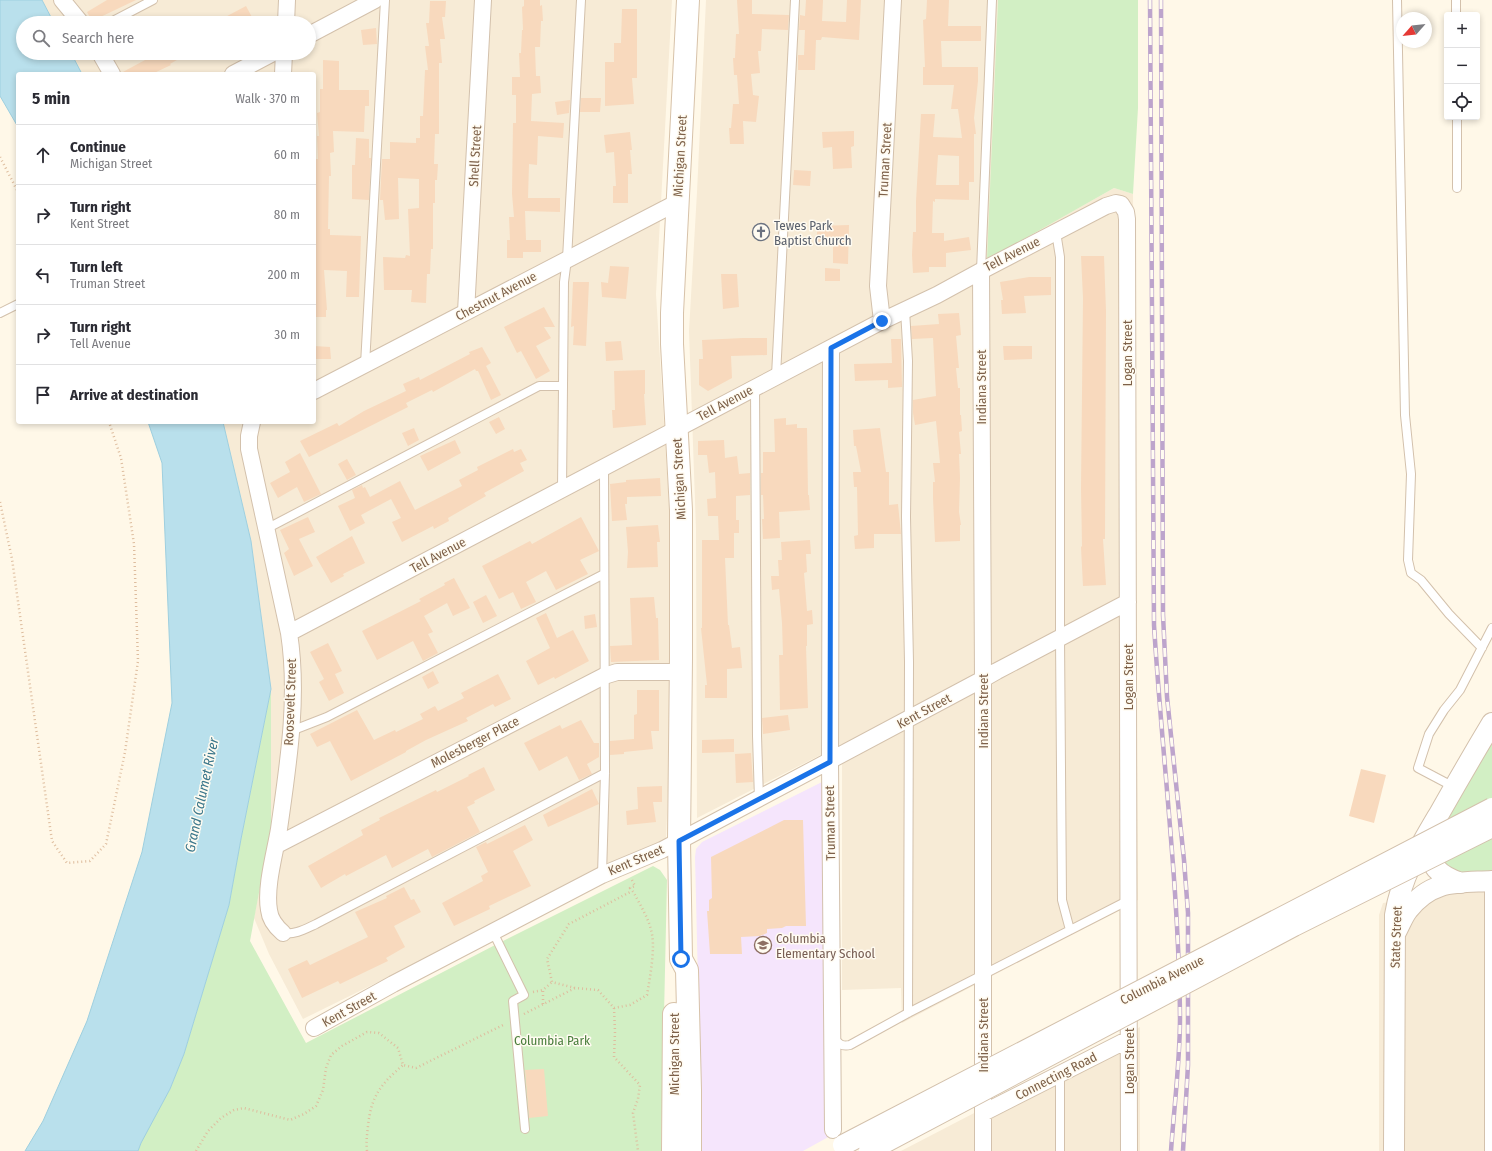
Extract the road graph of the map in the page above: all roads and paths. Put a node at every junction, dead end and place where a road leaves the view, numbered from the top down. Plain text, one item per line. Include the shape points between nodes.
1 (62, 0) edge
2 (152, 0) edge
3 (287, 0) edge
4 (375, 0) edge
5 (386, 0) edge
6 (483, 0) edge
7 (581, 0) edge
8 (688, 0) edge
9 (795, 0) edge
10 (893, 0) edge
11 (992, 0) edge
12 (1397, 0) edge
13 (1456, 0) edge
14 (1456, 12) edge
15 (75, 16) edge
16 (122, 16) edge
17 (286, 16) edge
18 (316, 30) edge
19 (104, 60) edge
20 (260, 60) edge
21 (284, 60) edge
22 (111, 72) edge
23 (237, 72) edge
24 (283, 72) edge
25 (1457, 120) edge
26 (0, 157) edge
27 (16, 188) edge
28 (1457, 188) dead end
29 (678, 202) junction
30 (1121, 204) joint
31 (1056, 232) junction
32 (567, 259) junction
33 (981, 270) junction
34 (16, 305) edge
35 (905, 310) junction
36 (466, 312) junction
37 (0, 313) edge
38 (882, 321) junction
39 (831, 348) junction
40 (365, 365) junction
41 (776, 376) junction
42 (563, 386) junction
43 (755, 387) junction
44 (316, 389) edge
45 (110, 424) edge
46 (252, 424) edge
47 (676, 429) junction
48 (604, 467) junction
49 (562, 490) junction
50 (0, 502) edge
51 (266, 529) junction
52 (604, 574) junction
53 (1128, 602) junction
54 (1492, 628) edge
55 (289, 634) junction
56 (1060, 638) junction
57 (1482, 648) junction
58 (681, 672) junction
59 (604, 676) junction
60 (983, 680) junction
61 (908, 719) junction
62 (1492, 723) edge
63 (291, 731) junction
64 (830, 762) junction
65 (604, 773) junction
66 (1454, 787) junction
67 (759, 799) junction
68 (1492, 808) edge
69 (1492, 826) edge
70 (1430, 828) junction
71 (679, 841) junction
72 (277, 845) junction
73 (602, 875) junction
74 (632, 880) dead end
75 (1490, 881) edge
76 (1461, 883) junction
77 (632, 891) junction
78 (1129, 900) junction
79 (1070, 930) junction
80 (493, 932) junction
81 (283, 933) joint
82 (1394, 936) junction
83 (681, 959) junction
84 (983, 974) junction
85 (552, 982) junction
86 (575, 988) junction
87 (543, 1004) junction
88 (614, 1008) junction
89 (908, 1013) junction
90 (515, 1019) junction
91 (314, 1028) dead end
92 (832, 1032) junction
93 (1129, 1040) junction
94 (403, 1065) junction
95 (1060, 1074) junction
96 (983, 1113) junction
97 (525, 1129) dead end
98 (836, 1142) edge
99 (196, 1151) edge
100 (367, 1151) edge
101 (638, 1151) edge
102 (673, 1151) edge
103 (690, 1151) edge
104 (869, 1151) edge
105 (983, 1151) edge
106 (1060, 1151) edge
107 (1129, 1151) edge
108 (1394, 1151) edge
109 (1489, 1151) edge

1 - 15 street
2 - 16 lane
3 - 17 street
4 - 18 street
5 - 40 lane
6 - 36 street, Shell Street
7 - 32 lane
8 - 29 main road, Michigan Street
9 - 41 lane
10 - 38 street, Truman Street via 878,286
11 - 33 lane
12 - 57 lane via 1406,415 1411,474 1408,560 1411,573 1421,580
13 - 14 lane
19 - 22 street
20 - 23 street
21 - 24 street
25 - 28 lane
26 - 27 path
29 - 32 street, Chestnut Avenue
29 - 47 main road, Michigan Street via 672,336
30 - 31 street, Tell Avenue via 1106,206
30 - 53 street, Logan Street via 1127,219
31 - 33 street, Tell Avenue
31 - 56 lane via 1060,257
32 - 36 street, Chestnut Avenue
32 - 42 lane via 564,282
33 - 35 street, Tell Avenue
33 - 60 street, Indiana Street
34 - 37 lane
35 - 38 street, Tell Avenue
35 - 61 lane via 908,361
36 - 40 street, Chestnut Avenue
38 - 39 street, Tell Avenue
39 - 41 street, Tell Avenue
39 - 64 street, Truman Street
40 - 44 street, Chestnut Avenue
41 - 43 street, Tell Avenue
42 - 49 lane
42 - 51 lane via 539,386
43 - 47 street, Tell Avenue
43 - 67 lane
45 - 50 path via 121,458 134,544 138,661 125,752 106,844 90,861 67,862 52,842 12,559
46 - 51 street, Roosevelt Street via 249,449
47 - 48 street, Tell Avenue
47 - 58 main road, Michigan Street via 681,510
48 - 49 street, Tell Avenue
48 - 52 lane
49 - 55 street, Tell Avenue
51 - 55 street, Roosevelt Street
52 - 59 lane
52 - 63 lane via 327,717
53 - 56 street, Kent Street
53 - 78 street, Logan Street
54 - 57 lane
55 - 63 street, Roosevelt Street via 294,677
56 - 60 street, Kent Street via 997,670
56 - 79 lane via 1062,900
57 - 66 lane via 1460,690 1429,734 1418,768
58 - 59 street, Molesberger Place via 617,672
58 - 71 main road, Michigan Street
59 - 65 lane
59 - 72 street, Molesberger Place
60 - 61 street, Kent Street
60 - 84 street, Indiana Street
61 - 64 street, Kent Street
61 - 89 lane
62 - 66 street, State Street
63 - 72 street, Roosevelt Street
64 - 67 street, Kent Street
64 - 92 street, Truman Street
65 - 73 lane
65 - 81 lane via 316,924 291,934
66 - 70 street, State Street
67 - 71 street, Kent Street
68 - 98 street, Columbia Avenue, bridge
69 - 104 street, Columbia Avenue, bridge via 1294,926
70 - 76 street via 1430,856 1434,866 1447,878
70 - 82 street, State Street via 1404,878 1397,898
71 - 73 street, Kent Street
71 - 83 main road, Michigan Street
72 - 81 street, Roosevelt Street via 269,884 269,910 276,927
73 - 80 street, Kent Street
74 - 77 path via 635,886 630,888
75 - 76 street
75 - 109 lane
76 - 82 street via 1436,886 1426,892 1407,911
77 - 85 path via 569,924 547,959
77 - 88 path via 652,930 647,995 630,1005
78 - 79 lane
78 - 93 street, Logan Street
79 - 84 lane
80 - 90 lane via 524,995 513,1001
80 - 91 street, Kent Street
82 - 108 street, State Street
83 - 102 main road, Michigan Street via 674,967
83 - 103 main road, Michigan Street via 687,970
84 - 89 lane
84 - 96 street, Indiana Street
85 - 86 path
85 - 87 path via 543,990
86 - 87 path
86 - 88 path via 598,990
87 - 90 path
88 - 101 path via 614,1057 640,1084 633,1113
89 - 92 lane via 846,1046 839,1044
90 - 94 path via 416,1068
90 - 97 lane
92 - 98 street, Truman Street
93 - 95 street, Connecting Road
93 - 107 street, Logan Street
94 - 99 path via 398,1048 379,1033 367,1032 331,1055 323,1090 316,1106 290,1120 244,1108 234,1110 220,1118 208,1131
94 - 100 path via 377,1092 369,1110
95 - 96 street, Connecting Road
95 - 106 lane
96 - 105 street, Indiana Street

